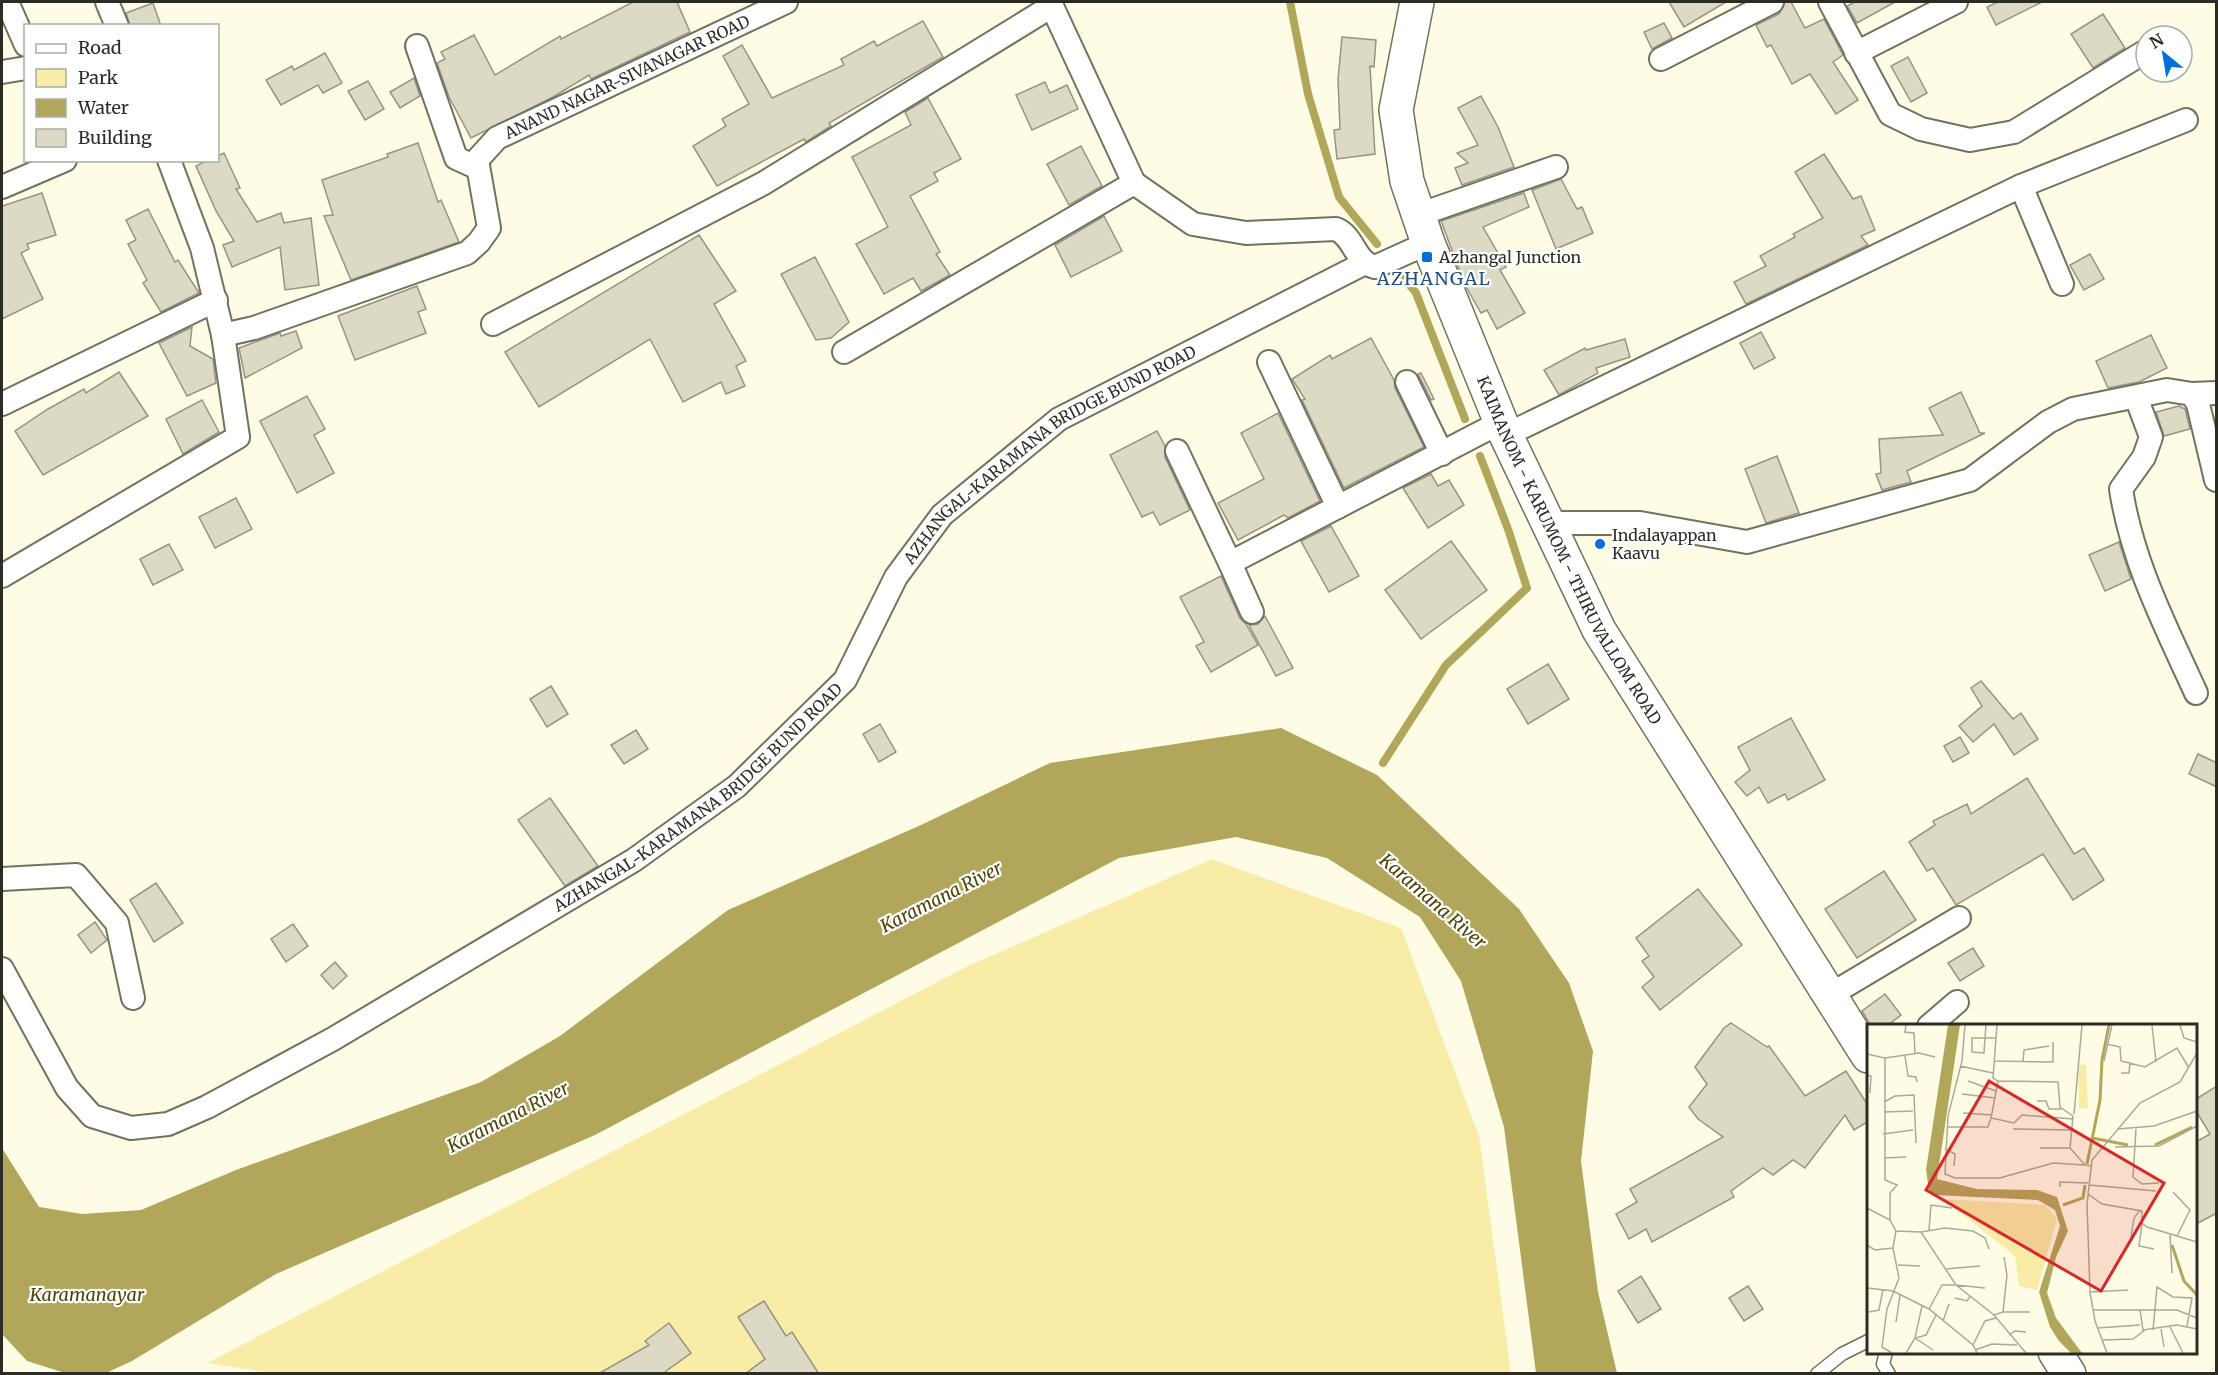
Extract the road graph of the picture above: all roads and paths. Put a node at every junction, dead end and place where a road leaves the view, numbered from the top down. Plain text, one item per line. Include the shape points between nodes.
1 (7, 2) edge
2 (107, 2) edge
3 (786, 2) edge
4 (1417, 2) edge
5 (1772, 2) edge
6 (1830, 2) edge
7 (1956, 2) edge
8 (1051, 4) edge
9 (116, 24) edge
10 (24, 40) edge
11 (417, 46) dead end
12 (1856, 53) junction
13 (2134, 58) edge
14 (1661, 59) dead end
15 (24, 68) edge
16 (2, 72) edge
17 (2186, 120) dead end
18 (60, 162) edge
19 (170, 162) edge
20 (1556, 166) dead end
21 (478, 168) junction
22 (1134, 183) junction
23 (2021, 186) junction
24 (2, 187) edge
25 (1423, 229) junction
26 (1365, 263) junction
27 (2062, 284) dead end
28 (216, 300) junction
29 (493, 324) dead end
30 (224, 335) junction
31 (844, 352) dead end
32 (1269, 362) dead end
33 (1407, 382) dead end
34 (2217, 393) edge
35 (2192, 394) junction
36 (2136, 397) junction
37 (2, 404) edge
38 (1504, 429) junction
39 (1177, 451) dead end
40 (1442, 453) junction
41 (2217, 480) edge
42 (1338, 507) junction
43 (1548, 523) junction
44 (1230, 563) junction
45 (2, 576) edge
46 (1252, 612) dead end
47 (2196, 693) dead end
48 (2, 879) edge
49 (1959, 918) dead end
50 (2, 969) edge
51 (1830, 995) junction
52 (133, 998) dead end
53 (1957, 1002) dead end
54 (1931, 1024) edge
55 (1867, 1053) edge
56 (1867, 1342) edge
57 (1886, 1354) edge
58 (1817, 1374) edge
59 (1889, 1374) edge

1 - 10 street
2 - 9 street
3 - 21 street, ANAND NAGAR-SIVANAGAR ROAD via 497,138 477,160
4 - 25 main road, KAIMANOM - KARUMOM - THIRUVALLOM ROAD via 1396,110 1407,181
5 - 14 street
6 - 12 street
7 - 12 street
8 - 22 street
8 - 29 street via 764,183
11 - 21 street via 456,158
12 - 13 street via 1890,114 1921,129 1970,140 2014,132
15 - 16 street
17 - 23 street
18 - 24 street
19 - 28 street via 202,248
20 - 25 street, AZHANGAL-KARAMANA BRIDGE BUND ROAD
21 - 30 street via 489,228 467,253
22 - 26 street via 1193,224 1246,232 1336,229 1344,232
22 - 31 street
23 - 27 street
23 - 38 street
25 - 26 street, AZHANGAL-KARAMANA BRIDGE BUND ROAD via 1379,266
25 - 38 main road, KAIMANOM - KARUMOM - THIRUVALLOM ROAD
26 - 50 street, AZHANGAL-KARAMANA BRIDGE BUND ROAD via 1059,419 942,516 896,577 845,680 736,786 634,860 333,1039 207,1107 168,1124 131,1128 92,1116 67,1088
28 - 30 street
28 - 37 street
30 - 45 street via 238,437
32 - 42 street
33 - 40 street
34 - 35 street
35 - 36 street via 2167,390
35 - 41 street
36 - 43 street via 2073,409 2048,422 1970,480 1748,542 1640,523
36 - 47 street via 2151,437 2144,457 2121,489 2123,503 2144,581
38 - 40 street
38 - 43 main road, KAIMANOM - KARUMOM - THIRUVALLOM ROAD
39 - 44 street
40 - 42 street
42 - 44 street
43 - 51 main road, KAIMANOM - KARUMOM - THIRUVALLOM ROAD via 1599,630
44 - 46 street
48 - 52 street via 76,875 117,923
49 - 51 street
51 - 55 main road, KAIMANOM - KARUMOM - THIRUVALLOM ROAD
53 - 54 street
56 - 58 lane via 1842,1354
57 - 59 lane via 1883,1364

